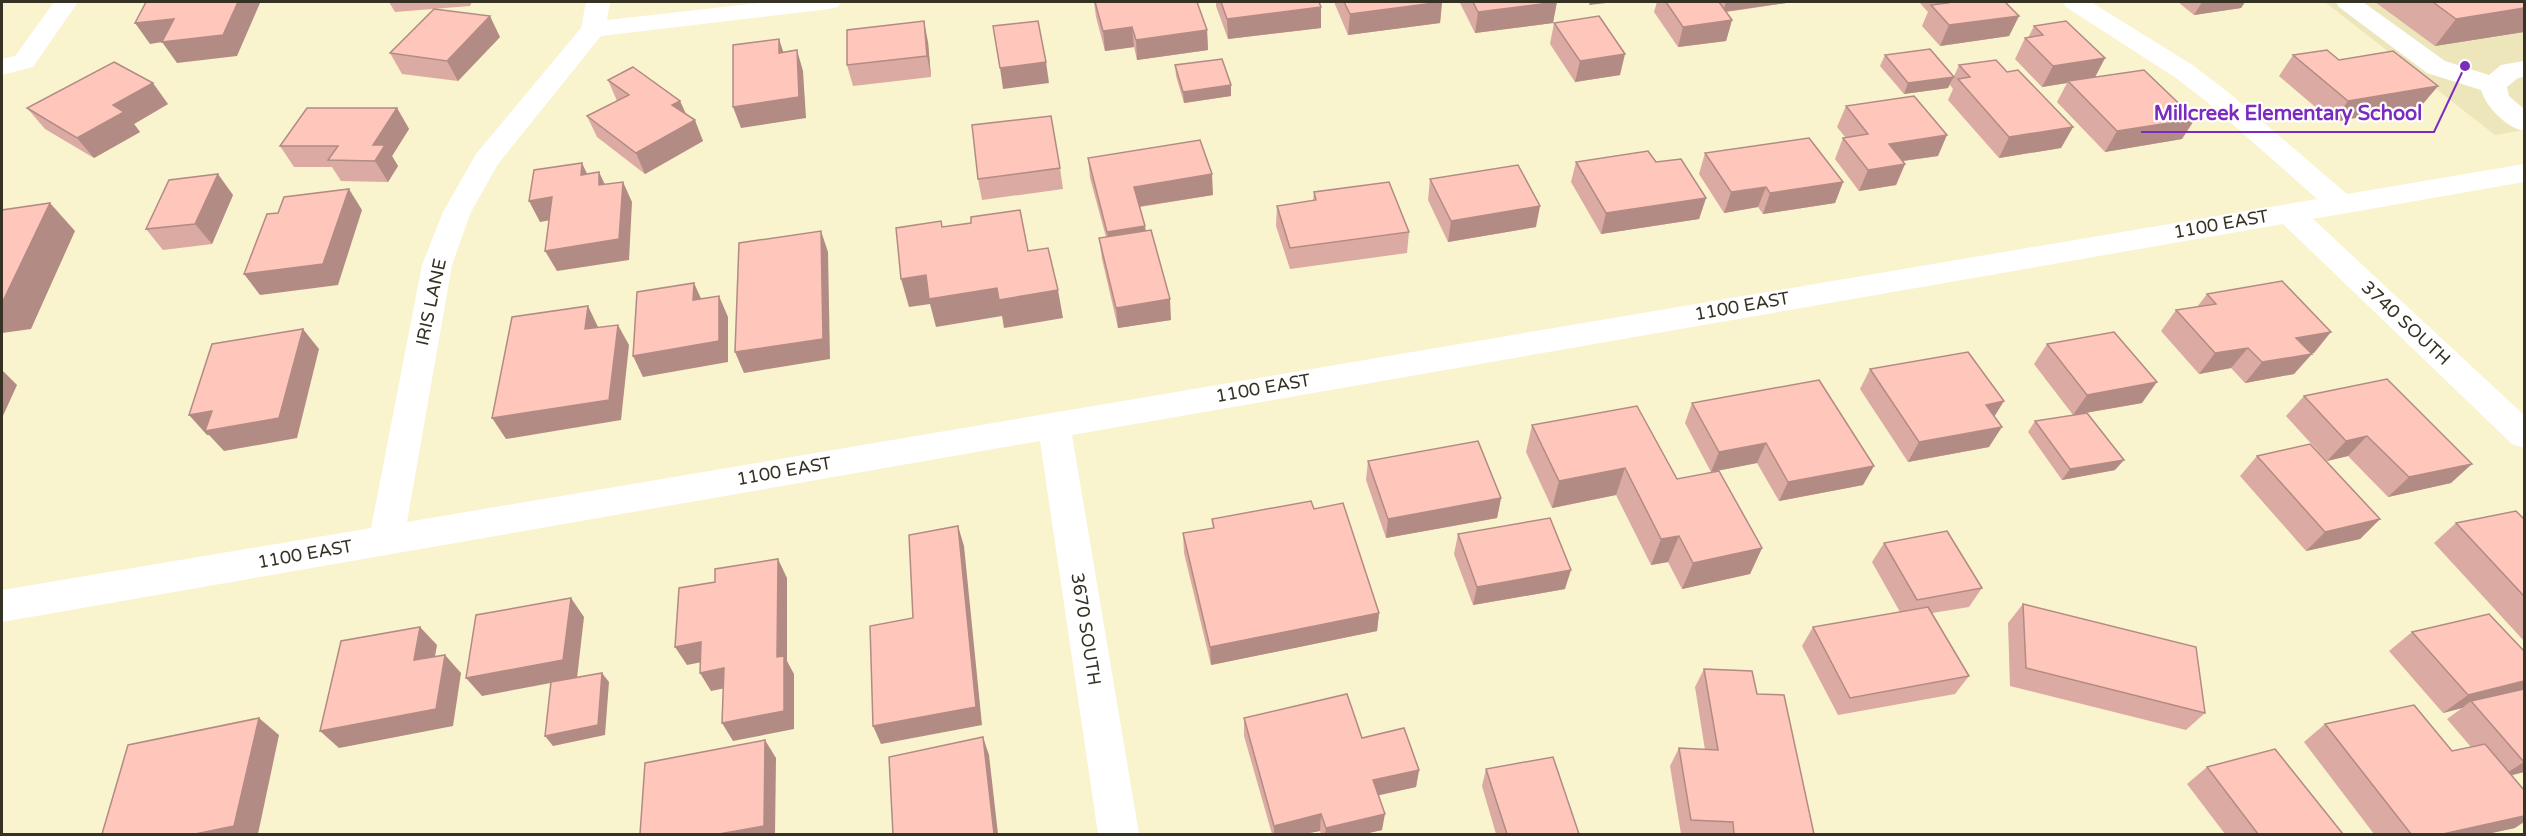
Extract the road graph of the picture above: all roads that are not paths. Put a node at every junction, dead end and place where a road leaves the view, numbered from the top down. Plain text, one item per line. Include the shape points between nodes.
1 (66, 2) edge
2 (829, 2) edge
3 (2075, 2) edge
4 (2348, 2) edge
5 (596, 15) edge
6 (13, 64) edge
7 (2524, 69) edge
8 (2493, 85) junction
9 (2524, 123) edge
10 (2524, 173) edge
11 (2340, 203) junction
12 (2288, 212) junction
13 (1054, 424) junction
14 (2524, 435) edge
15 (386, 540) junction
16 (2, 606) edge
17 (1119, 834) edge

1 - 6 street
2 - 5 street
3 - 11 street via 2185,72
4 - 8 street via 2436,67
5 - 15 street, IRIS LANE via 486,160 457,212 437,265
7 - 8 street via 2510,71
8 - 9 street via 2497,99
10 - 11 street, 1100 EAST
11 - 12 street, 1100 EAST
12 - 13 street, 1100 EAST
12 - 14 street, 3740 SOUTH
13 - 15 street, 1100 EAST
13 - 17 street, 3670 SOUTH
15 - 16 street, 1100 EAST

